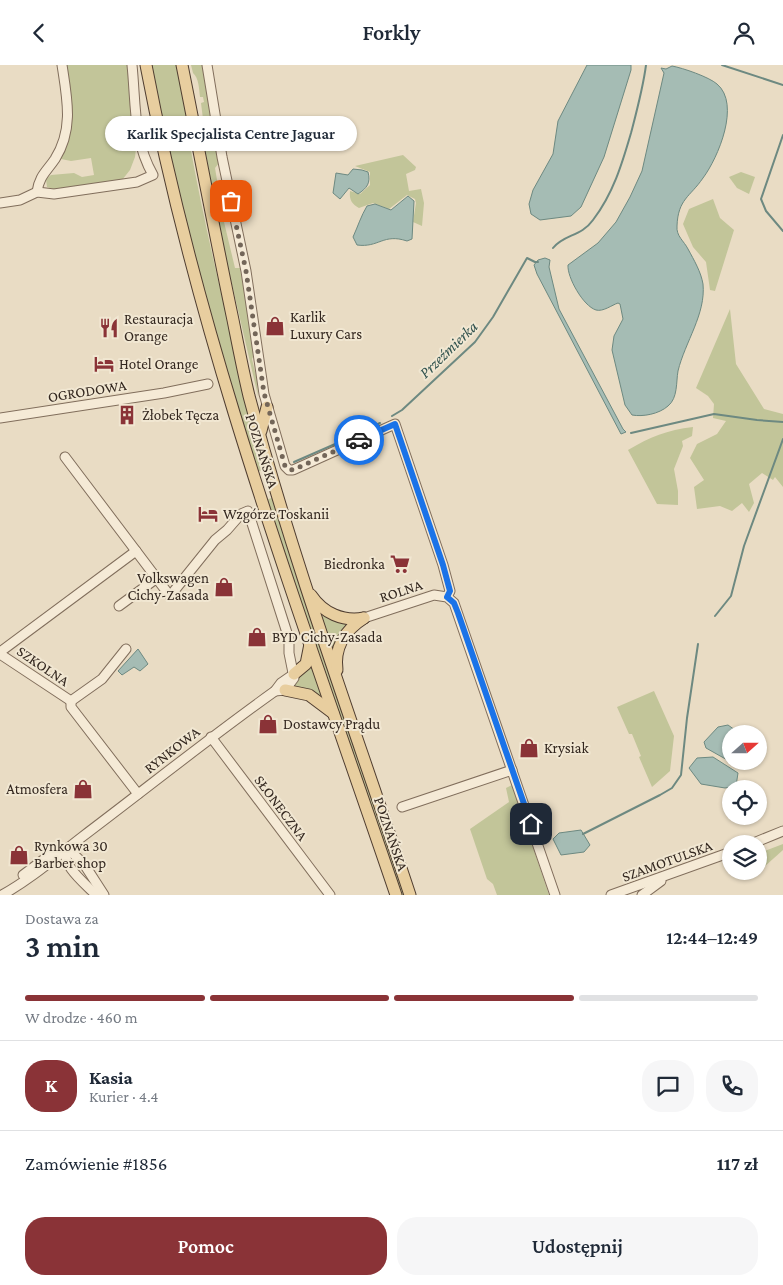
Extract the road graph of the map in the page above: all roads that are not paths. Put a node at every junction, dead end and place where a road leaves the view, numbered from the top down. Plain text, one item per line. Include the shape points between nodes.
1 (62, 65) edge
2 (132, 65) edge
3 (146, 65) edge
4 (182, 65) edge
5 (206, 65) edge
6 (37, 191) junction
7 (0, 203) edge
8 (208, 385) dead end
9 (267, 407) junction
10 (0, 418) edge
11 (262, 443) junction
12 (65, 457) dead end
13 (289, 470) joint
14 (136, 551) junction
15 (157, 578) junction
16 (304, 583) junction
17 (447, 597) junction
18 (119, 606) dead end
19 (364, 618) junction
20 (310, 642) junction
21 (126, 649) dead end
22 (0, 653) edge
23 (294, 674) junction
24 (340, 689) junction
25 (280, 691) junction
26 (71, 701) junction
27 (335, 715) junction
28 (211, 737) junction
29 (512, 770) junction
30 (138, 794) junction
31 (402, 807) dead end
32 (783, 831) edge
33 (87, 833) junction
34 (767, 838) edge
35 (67, 848) junction
36 (722, 855) edge
37 (84, 864) junction
38 (68, 865) junction
39 (676, 872) junction
40 (35, 873) junction
41 (1, 895) edge
42 (96, 895) edge
43 (104, 895) edge
44 (330, 895) edge
45 (396, 895) edge
46 (410, 895) edge
47 (555, 895) edge
48 (611, 895) edge
49 (642, 895) edge

1 - 6 street via 69,108 66,131 55,160 38,181
2 - 6 street via 138,138 153,175 137,181 54,195
3 - 20 main road, POZNAŃSKA via 180,222 214,349
4 - 11 main road, POZNAŃSKA via 242,368
5 - 9 street, POZNAŃSKA via 246,271
6 - 7 street via 20,200
8 - 10 street, OGRODOWA
9 - 11 main road via 261,426
9 - 13 street, POZNAŃSKA
11 - 16 main road, POZNAŃSKA
12 - 14 street
13 - 17 street, ROLNA via 395,424 443,565 450,591
14 - 15 street
14 - 22 street
15 - 18 street
15 - 23 street via 170,596 215,540 248,511 289,636
16 - 19 main road via 328,613
16 - 24 main road, POZNAŃSKA
17 - 19 street, ROLNA via 434,595
17 - 29 street, ROLNA via 456,607
19 - 24 main road via 349,630 339,647 336,665
20 - 23 main road via 306,664
20 - 27 main road, POZNAŃSKA
21 - 26 street via 102,679
22 - 26 street, SZKOLNA
23 - 25 street, RYNKOWA via 281,683
24 - 46 main road, POZNAŃSKA
25 - 27 main road via 308,695
25 - 28 street, RYNKOWA
26 - 30 street via 71,707
27 - 45 main road, POZNAŃSKA
28 - 30 street, RYNKOWA
28 - 44 street, SŁONECZNA
29 - 31 street
29 - 47 street, ROLNA
30 - 33 street, RYNKOWA
32 - 34 street
33 - 35 street, RYNKOWA
33 - 37 street via 81,847
35 - 37 street
35 - 38 street
35 - 40 street, RYNKOWA
35 - 41 street, RYNKOWA via 51,854
36 - 39 street, SZAMOTULSKA
37 - 43 street
38 - 40 street via 51,866
38 - 42 street
39 - 48 street, SZAMOTULSKA
39 - 49 street
40 - 41 street, RYNKOWA

